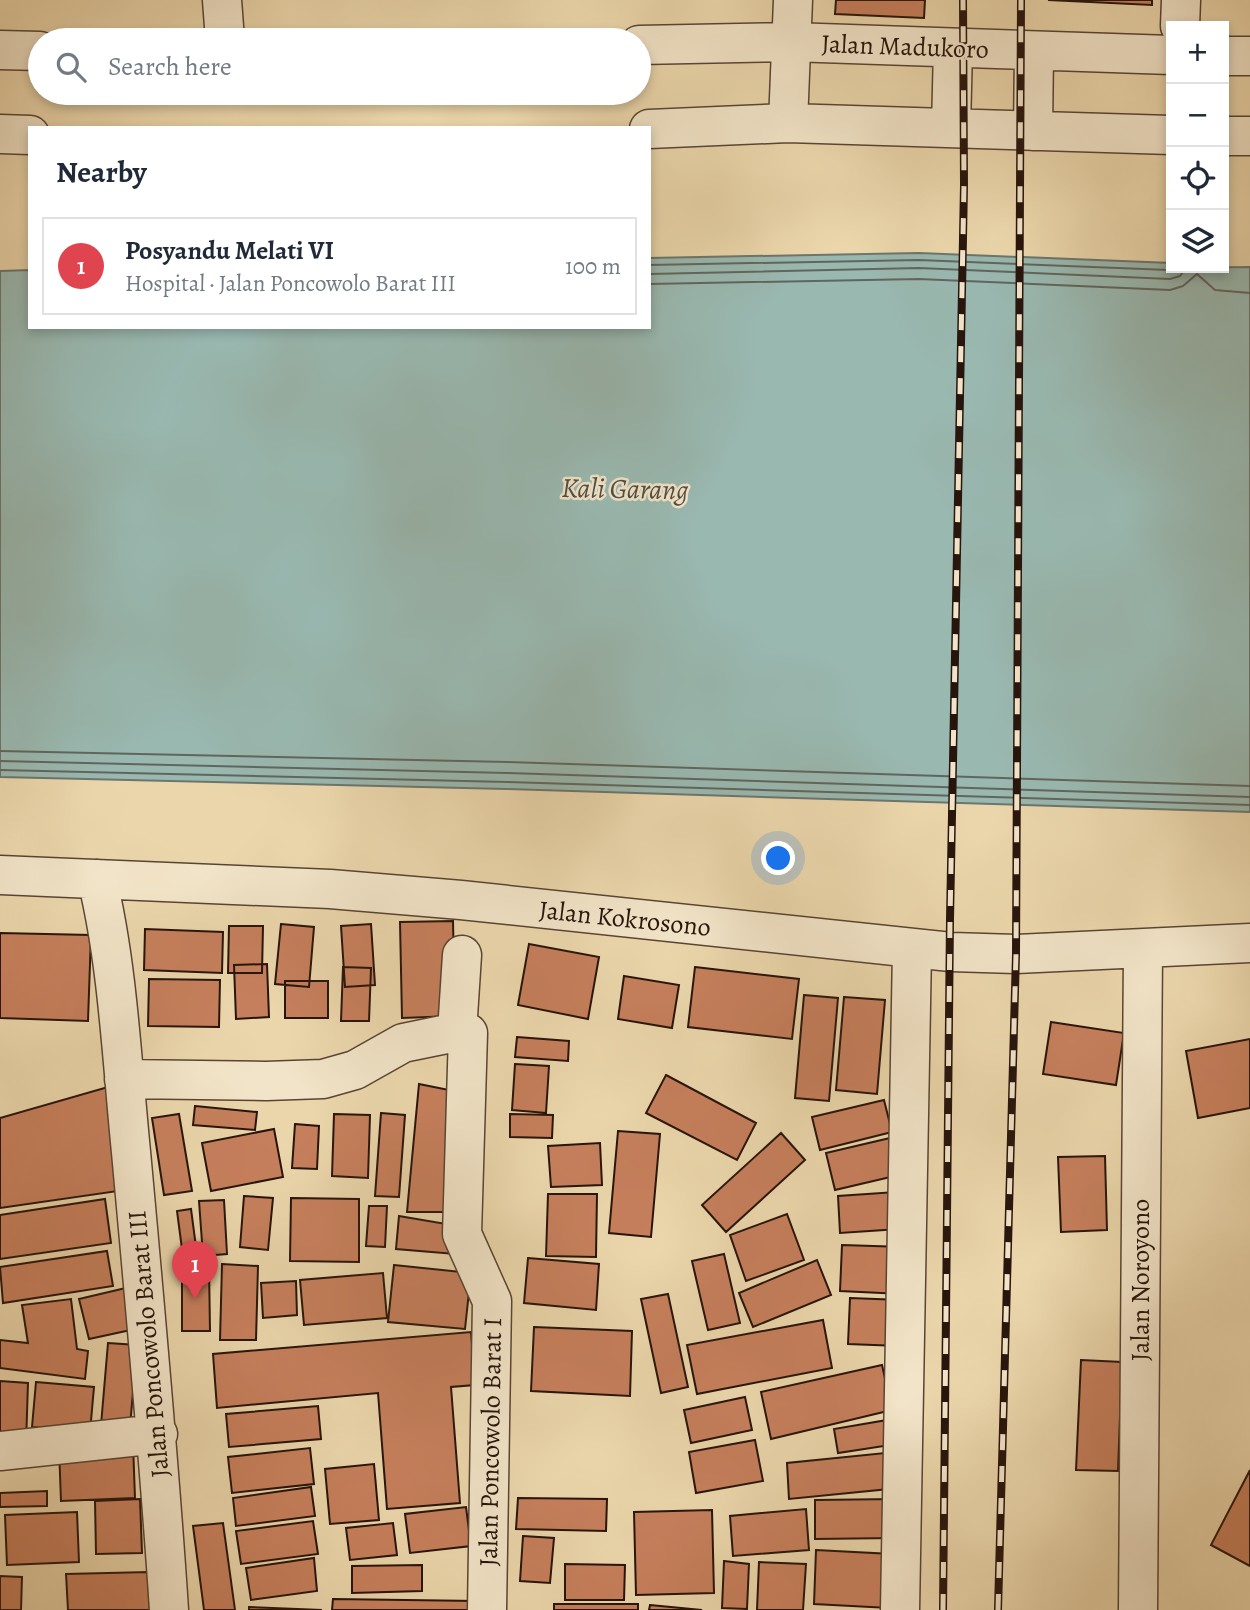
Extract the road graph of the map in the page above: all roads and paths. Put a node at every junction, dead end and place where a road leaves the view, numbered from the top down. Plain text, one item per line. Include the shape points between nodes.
1 (222, 0) edge
2 (793, 0) edge
3 (1181, 0) edge
4 (1180, 21) edge
5 (224, 28) edge
6 (791, 42) junction
7 (651, 46) edge
8 (953, 48) junction
9 (0, 50) edge
10 (28, 51) edge
11 (1034, 51) junction
12 (1166, 55) edge
13 (1229, 56) edge
14 (1250, 56) edge
15 (789, 123) junction
16 (951, 128) junction
17 (651, 129) edge
18 (1033, 131) junction
19 (0, 134) edge
20 (28, 135) edge
21 (1166, 135) edge
22 (1229, 136) edge
23 (1250, 136) edge
24 (0, 876) edge
25 (97, 879) junction
26 (1250, 943) edge
27 (912, 948) junction
28 (1143, 950) junction
29 (462, 955) dead end
30 (457, 1032) junction
31 (124, 1079) junction
32 (158, 1434) junction
33 (0, 1451) edge
34 (169, 1610) edge
35 (487, 1610) edge
36 (900, 1610) edge
37 (1138, 1610) edge

1 - 5 street
2 - 6 street
3 - 4 street
6 - 7 street, Jalan Madukoro
6 - 8 street, Jalan Madukoro
6 - 15 street
8 - 11 street, Jalan Madukoro
8 - 16 street
9 - 10 street
11 - 12 street, Jalan Madukoro
11 - 18 street
13 - 14 street
15 - 16 street
15 - 17 street
16 - 18 street
18 - 21 street
19 - 20 street
22 - 23 street
24 - 25 street, Jalan Kokrosono
25 - 27 street, Jalan Kokrosono via 461,900
25 - 31 street, Jalan Poncowolo Barat III
26 - 28 street, Jalan Kokrosono
27 - 28 street, Jalan Kokrosono via 1016,954
27 - 36 street
28 - 37 street, Jalan Noroyono
29 - 30 street, Jalan Poncowolo Barat I
30 - 31 street via 403,1043 355,1070 323,1079
30 - 35 street, Jalan Poncowolo Barat I via 468,1033 462,1234 492,1301
31 - 32 street, Jalan Poncowolo Barat III
32 - 33 street
32 - 34 street, Jalan Poncowolo Barat III

